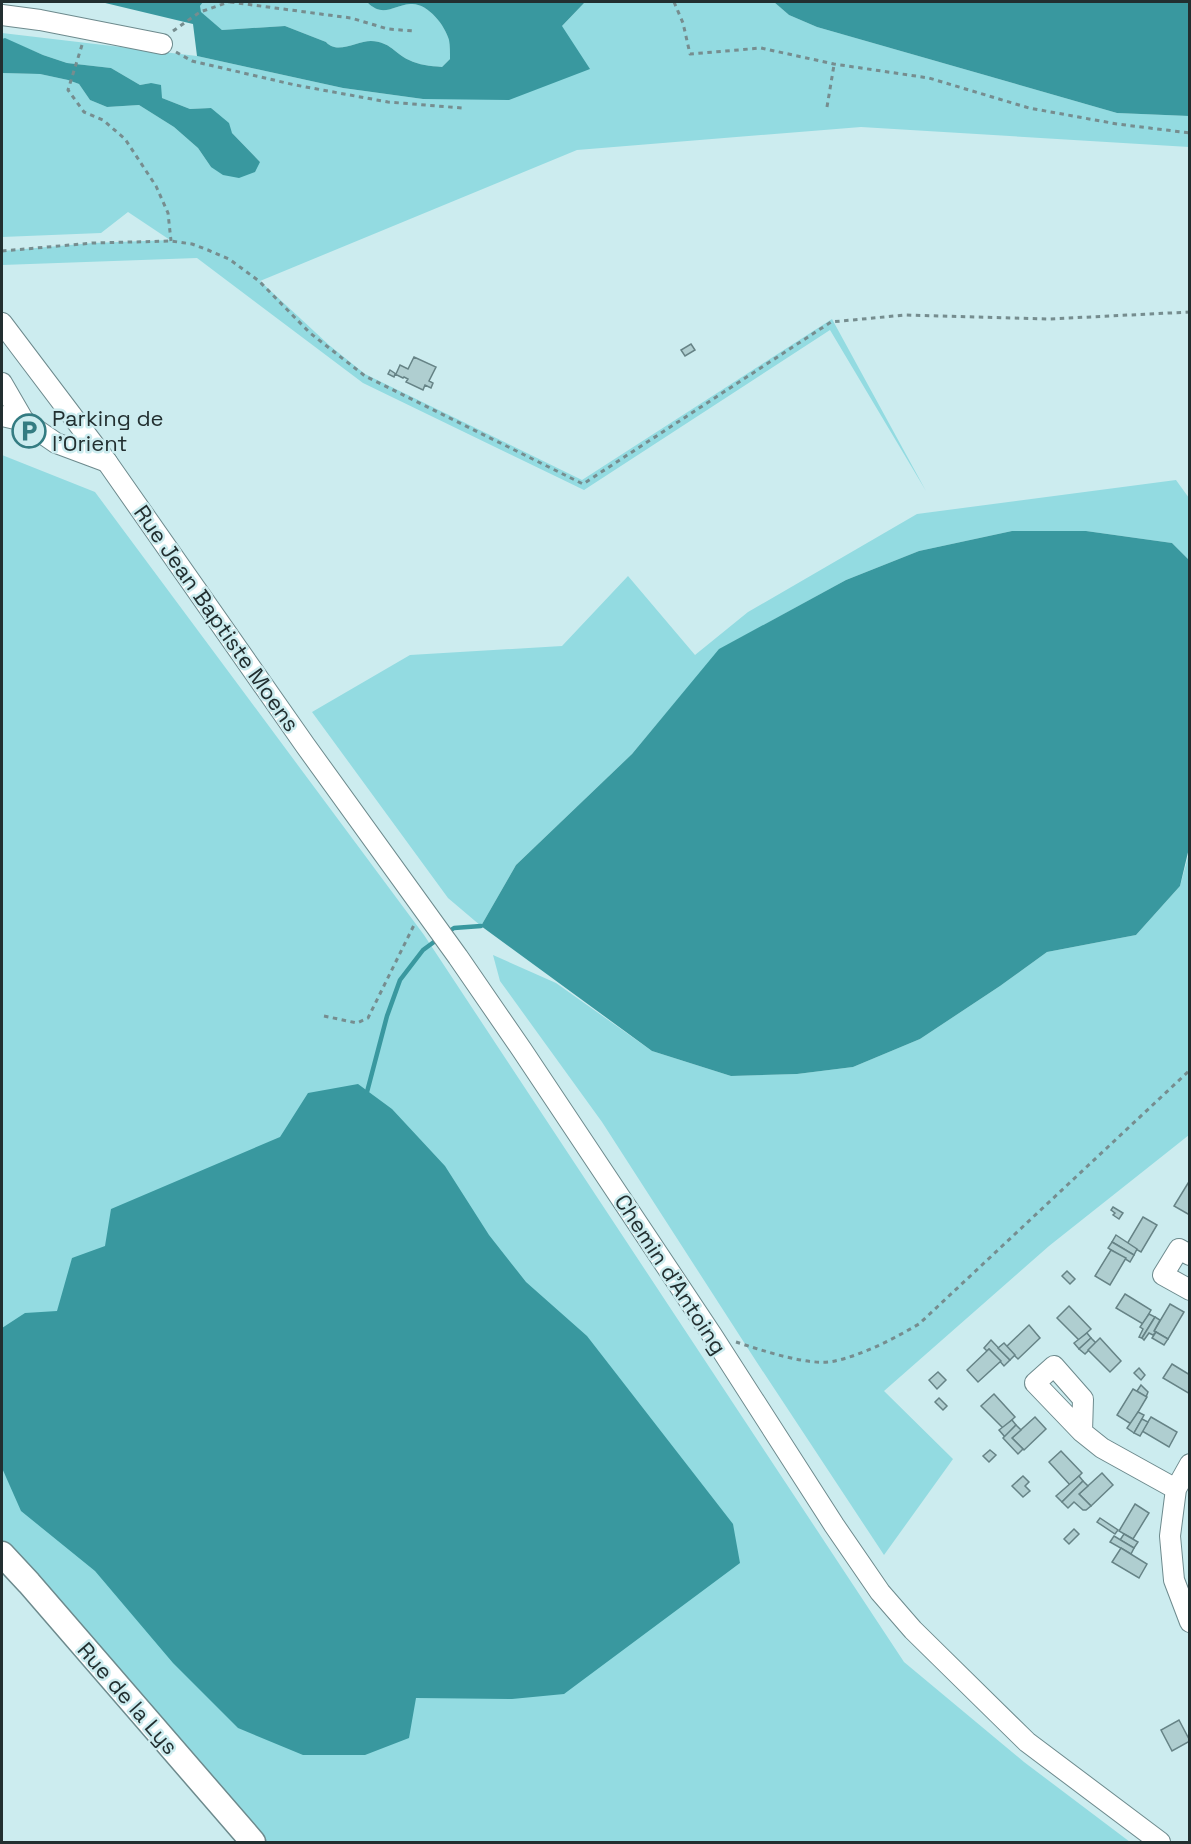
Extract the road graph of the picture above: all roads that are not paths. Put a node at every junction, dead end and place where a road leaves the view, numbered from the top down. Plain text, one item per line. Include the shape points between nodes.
1 (2, 15) edge
2 (162, 44) road end
3 (2, 323) edge
4 (2, 383) edge
5 (2, 416) edge
6 (24, 421) junction
7 (107, 462) junction
8 (424, 917) joint
9 (1190, 1255) edge
10 (1190, 1290) edge
11 (1082, 1432) dead end
12 (1190, 1464) edge
13 (1176, 1489) junction
14 (2, 1554) edge
15 (1190, 1622) edge
16 (253, 1842) edge
17 (1160, 1842) edge

1 - 2 street
3 - 7 street, Rue Jean Baptiste Moens
4 - 6 street
5 - 6 street
6 - 7 street via 56,442
7 - 8 street, Rue Jean Baptiste Moens
8 - 17 street, Chemin d'Antoing via 458,957 529,1059 880,1592 913,1630 1027,1742
9 - 10 street via 1179,1249 1163,1275
11 - 13 street via 1102,1448
12 - 13 street
13 - 15 street via 1170,1536 1174,1580
14 - 16 main road, Rue de la Lys

